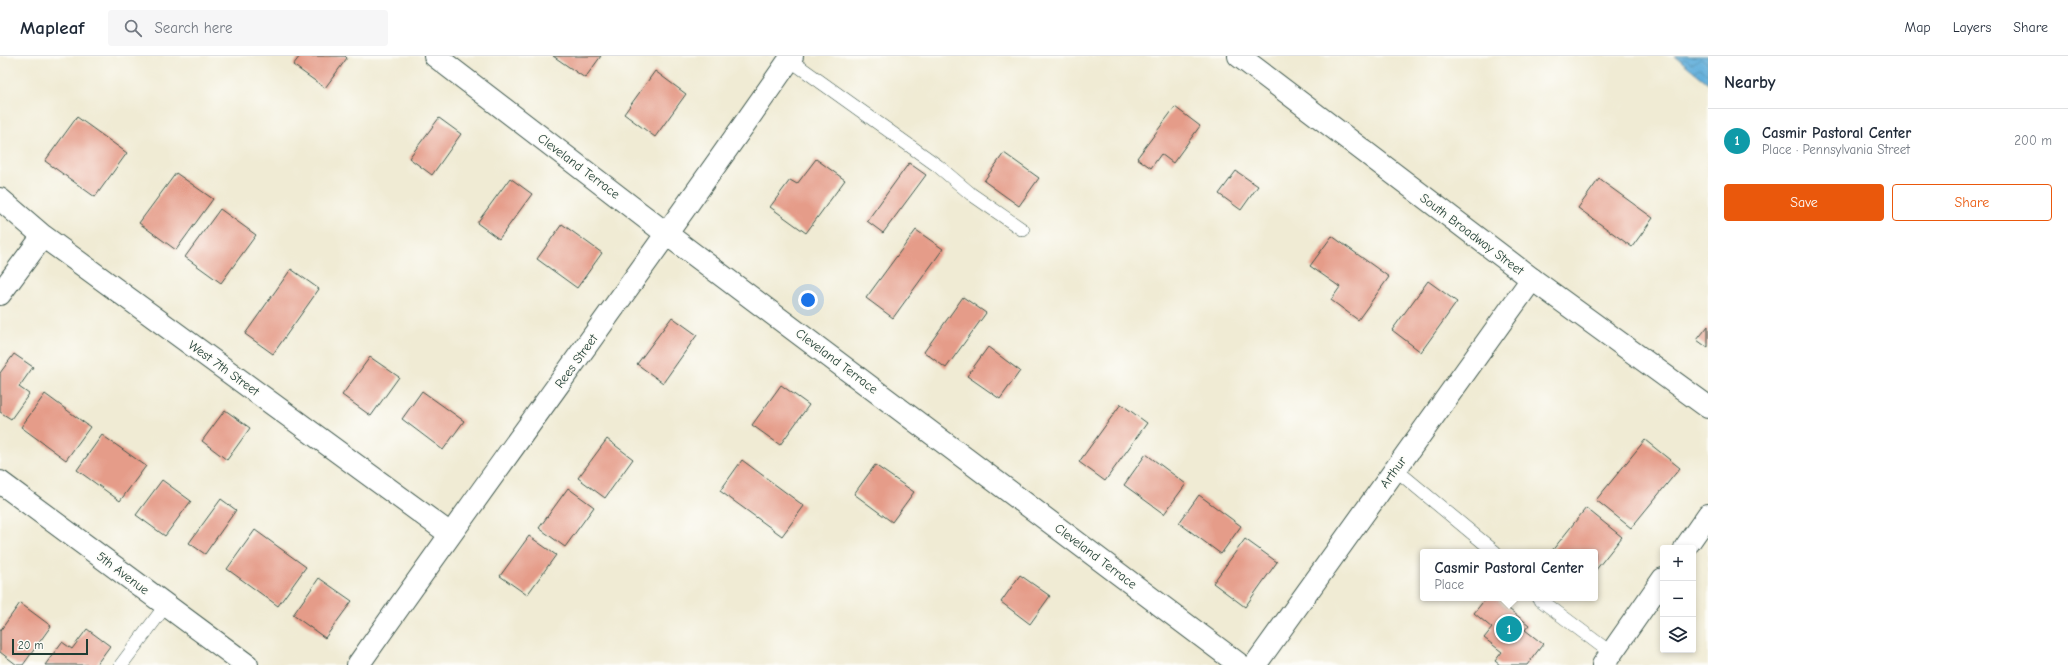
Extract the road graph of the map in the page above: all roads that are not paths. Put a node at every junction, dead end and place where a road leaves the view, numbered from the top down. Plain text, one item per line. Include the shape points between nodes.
1 (435, 56) edge
2 (1239, 56) edge
3 (787, 59) edge
4 (0, 199) edge
5 (1023, 230) dead end
6 (668, 234) junction
7 (43, 236) junction
8 (1532, 279) junction
9 (0, 294) edge
10 (1708, 407) edge
11 (1395, 469) junction
12 (0, 482) edge
13 (1708, 515) edge
14 (450, 534) junction
15 (1687, 545) edge
16 (1491, 549) edge
17 (1662, 581) edge
18 (1541, 601) edge
19 (166, 605) junction
20 (1607, 659) edge
21 (121, 665) edge
22 (246, 665) edge
23 (358, 665) edge
24 (1240, 665) edge
25 (1255, 665) edge

1 - 6 street, Cleveland Terrace
2 - 8 street, South Broadway Street
3 - 5 lane
3 - 6 street, Rees Street
4 - 7 street, West 7th Street
6 - 14 street, Rees Street
6 - 24 street, Cleveland Terrace
7 - 9 street
7 - 14 street, West 7th Street
8 - 10 street, South Broadway Street
8 - 11 street, Arthur
11 - 16 lane
11 - 25 street, Arthur
12 - 19 street, 5th Avenue
13 - 15 street
14 - 23 street, Rees Street
17 - 20 street
18 - 20 lane
19 - 21 lane
19 - 22 street, 5th Avenue

